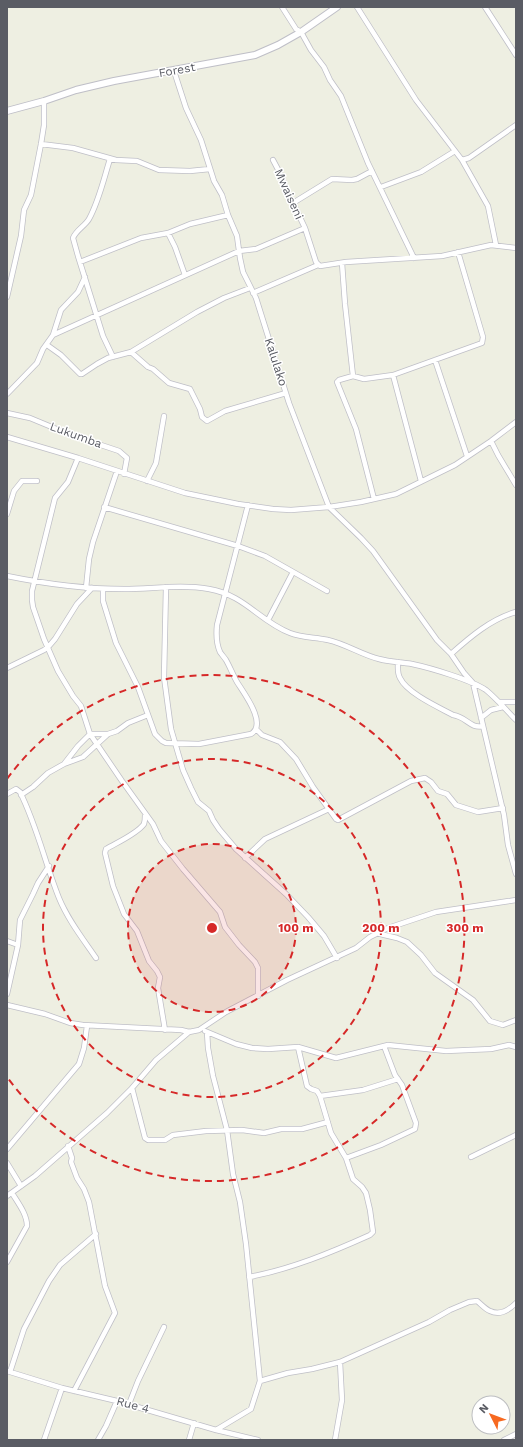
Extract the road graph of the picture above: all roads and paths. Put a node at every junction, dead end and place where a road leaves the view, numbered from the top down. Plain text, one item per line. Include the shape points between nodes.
1 (282, 7) edge
2 (337, 7) edge
3 (358, 7) edge
4 (485, 7) edge
5 (302, 32) junction
6 (516, 54) edge
7 (174, 71) junction
8 (44, 101) junction
9 (7, 111) edge
10 (516, 125) edge
11 (41, 144) junction
12 (455, 151) junction
13 (110, 158) junction
14 (273, 160) dead end
15 (462, 160) junction
16 (210, 169) junction
17 (372, 171) junction
18 (381, 187) junction
19 (293, 203) junction
20 (228, 215) junction
21 (305, 228) junction
22 (168, 233) junction
23 (496, 245) junction
24 (516, 248) edge
25 (239, 251) junction
26 (458, 252) junction
27 (414, 258) junction
28 (80, 262) junction
29 (342, 262) junction
30 (318, 265) junction
31 (185, 275) junction
32 (85, 276) junction
33 (250, 288) junction
34 (253, 293) junction
35 (7, 297) edge
36 (97, 315) junction
37 (53, 335) junction
38 (47, 345) junction
39 (131, 352) junction
40 (114, 357) junction
41 (435, 360) junction
42 (393, 375) junction
43 (353, 376) junction
44 (286, 393) junction
45 (7, 394) edge
46 (7, 413) edge
47 (164, 416) dead end
48 (516, 422) edge
49 (7, 437) edge
50 (491, 441) junction
51 (467, 456) junction
52 (78, 458) junction
53 (117, 471) junction
54 (124, 474) junction
55 (37, 481) dead end
56 (147, 481) junction
57 (421, 481) junction
58 (516, 485) edge
59 (9, 498) edge
60 (374, 499) junction
61 (248, 505) junction
62 (104, 507) junction
63 (329, 507) junction
64 (7, 514) edge
65 (238, 546) junction
66 (292, 572) junction
67 (7, 576) edge
68 (35, 582) junction
69 (166, 587) junction
70 (89, 588) junction
71 (104, 589) junction
72 (327, 591) dead end
73 (225, 592) junction
74 (516, 612) edge
75 (268, 620) junction
76 (47, 648) junction
77 (451, 654) junction
78 (398, 662) junction
79 (7, 668) edge
80 (473, 683) junction
81 (499, 702) junction
82 (516, 702) edge
83 (503, 707) junction
84 (148, 715) junction
85 (481, 718) junction
86 (516, 720) edge
87 (483, 726) junction
88 (256, 729) junction
89 (90, 734) junction
90 (108, 734) junction
91 (174, 743) junction
92 (97, 744) junction
93 (64, 764) junction
94 (7, 794) edge
95 (21, 795) junction
96 (502, 808) junction
97 (329, 809) junction
98 (145, 814) junction
99 (245, 858) junction
100 (48, 866) junction
101 (516, 874) edge
102 (516, 900) edge
103 (376, 933) junction
104 (7, 941) edge
105 (18, 945) junction
106 (96, 958) dead end
107 (337, 958) junction
108 (7, 994) edge
109 (258, 996) junction
110 (7, 1005) edge
111 (516, 1020) edge
112 (87, 1026) junction
113 (165, 1030) junction
114 (199, 1030) junction
115 (189, 1032) junction
116 (207, 1032) junction
117 (384, 1046) junction
118 (298, 1047) junction
119 (516, 1047) edge
120 (398, 1079) junction
121 (132, 1088) junction
122 (320, 1096) junction
123 (328, 1122) junction
124 (227, 1130) junction
125 (516, 1135) edge
126 (68, 1146) junction
127 (7, 1149) edge
128 (471, 1157) dead end
129 (346, 1158) junction
130 (7, 1163) edge
131 (22, 1186) junction
132 (12, 1193) junction
133 (7, 1196) edge
134 (96, 1234) junction
135 (7, 1262) edge
136 (249, 1278) junction
137 (516, 1303) edge
138 (164, 1327) dead end
139 (340, 1362) junction
140 (8, 1371) edge
141 (260, 1381) junction
142 (62, 1388) junction
143 (74, 1391) junction
144 (117, 1401) junction
145 (129, 1404) junction
146 (194, 1423) junction
147 (216, 1430) junction
148 (516, 1434) edge
149 (44, 1440) edge
150 (98, 1440) edge
151 (189, 1440) edge
152 (258, 1440) edge
153 (335, 1440) edge
154 (504, 1440) edge

1 - 5 street via 296,29
2 - 5 street, Forest
3 - 12 street via 416,100
4 - 6 street
5 - 7 street, Forest via 255,55
5 - 17 street via 343,101
7 - 8 street, Forest via 72,91
7 - 16 street, Kalulako
8 - 9 street, Forest
8 - 11 street
10 - 15 street via 469,158
11 - 13 street via 73,148
11 - 35 street via 31,195 24,210 21,236
12 - 15 street
12 - 18 street via 421,172
13 - 16 street via 137,161 164,171
13 - 28 street via 89,219 73,238
14 - 19 street, Mwaiseni
15 - 23 street via 488,206
16 - 20 street, Kalulako
17 - 18 street
17 - 19 street via 357,179 332,179
18 - 27 street
19 - 21 street, Mwaiseni
20 - 22 street via 190,224
20 - 25 street, Kalulako via 237,236
21 - 25 street via 256,249
21 - 30 street, Mwaiseni
22 - 28 street via 141,238
22 - 31 street
23 - 24 street
23 - 26 street
25 - 31 street
25 - 33 street, Kalulako via 243,272
26 - 27 street
26 - 41 street via 483,340
27 - 29 street
28 - 32 street
29 - 30 street
29 - 43 street
30 - 34 street
31 - 36 street
32 - 36 street
32 - 37 street via 78,292 61,310
33 - 34 street, Kalulako
33 - 39 street via 197,312
34 - 44 street, Kalulako
36 - 37 street
36 - 40 street via 103,336
37 - 38 street
38 - 40 street via 62,355 80,374
38 - 45 street via 33,368
39 - 40 street
39 - 44 street via 168,383 190,389 206,422 225,411
41 - 42 street
41 - 51 street
42 - 43 street via 364,379
42 - 57 street
43 - 60 street via 337,382 356,429
44 - 63 street, Kalulako
46 - 54 street, Lukumba via 30,418 120,451 127,458
47 - 56 street via 156,463
48 - 50 street
49 - 52 street
50 - 51 street
50 - 58 street
51 - 57 street via 455,465
52 - 53 street
52 - 68 street via 68,482 55,498
53 - 54 street
53 - 62 street
54 - 56 street
55 - 59 street via 22,481
56 - 61 street via 204,498
57 - 60 street via 396,494
59 - 64 street
60 - 63 street
61 - 63 street via 291,510
61 - 65 street
62 - 65 street
62 - 70 street via 89,559
63 - 77 street via 373,552 440,644
65 - 66 street via 265,556
65 - 73 street
66 - 72 street
66 - 75 street
67 - 68 street
68 - 70 street
68 - 76 street via 32,600
69 - 71 street
69 - 73 street via 198,587
69 - 91 street via 164,678
70 - 71 street
70 - 76 street
71 - 84 street via 103,601 116,643 138,687
73 - 75 street
73 - 88 street via 216,637 233,676 250,702 257,723
74 - 77 street via 480,630
75 - 78 street via 296,636 329,640 378,659
76 - 79 street
76 - 89 street via 58,671 81,706
77 - 80 street
78 - 80 street via 420,666
78 - 87 street via 400,678 410,690 453,715 461,716 474,726
80 - 81 street via 486,690
80 - 85 street
81 - 82 street
81 - 83 street
83 - 85 street via 491,710
83 - 86 street
84 - 90 street
84 - 91 street via 159,739 164,743
85 - 87 street
87 - 96 street
88 - 91 street via 251,734 199,744
88 - 97 street via 262,735 280,742 296,759
89 - 90 street
89 - 92 street
89 - 93 street
90 - 92 street
91 - 99 street via 195,798 209,811 219,828
92 - 93 street via 83,757
92 - 98 street
93 - 95 street via 44,775
94 - 95 street via 16,789
95 - 100 street
96 - 97 street via 478,812 456,805 447,794 438,790 425,778 411,781 338,820
96 - 101 street
97 - 99 street via 266,839
98 - 109 street via 161,841 220,912 228,931 255,962 258,968
98 - 113 street via 145,823 141,827 106,849 105,853 113,886 124,914 160,977 158,988
99 - 107 street via 308,917 324,936
100 - 105 street via 20,920
100 - 106 street via 66,912
102 - 103 street via 436,912
103 - 107 street
103 - 111 street via 407,942 435,973 473,1000 490,1021 503,1026
104 - 105 street
105 - 108 street
107 - 109 street
109 - 114 street via 226,1012
110 - 112 street
112 - 113 street
112 - 127 street via 79,1064
113 - 115 street
114 - 115 street
114 - 116 street
115 - 121 street via 156,1060
116 - 118 street via 252,1048
116 - 124 street via 213,1076
117 - 118 street via 336,1058
117 - 119 street via 446,1052 509,1045
117 - 120 street
118 - 122 street via 307,1086 317,1091
120 - 122 street via 363,1090
120 - 129 street via 416,1123 415,1129
121 - 124 street via 146,1140 162,1141 173,1135
121 - 126 street
122 - 123 street
123 - 124 street via 302,1129 281,1128 264,1133
123 - 129 street via 331,1133
124 - 136 street via 246,1244
125 - 128 street
126 - 131 street
126 - 134 street via 71,1162 89,1202
129 - 136 street via 353,1179 366,1193 373,1233 296,1266
130 - 131 street
131 - 132 street
132 - 133 street
132 - 135 street via 24,1213 27,1226
134 - 140 street via 60,1265 49,1281 24,1329
134 - 143 street via 105,1286 115,1313
136 - 141 street
137 - 139 street via 504,1312 493,1312 477,1301 469,1302
138 - 145 street
139 - 141 street
139 - 153 street via 342,1400
140 - 142 street, Rue 4
141 - 147 street via 252,1408
142 - 143 street, Rue 4
142 - 149 street
143 - 144 street, Rue 4
144 - 145 street, Rue 4
144 - 150 street
145 - 146 street, Rue 4
146 - 147 street, Rue 4
146 - 151 street
147 - 152 street, Rue 4
148 - 154 street

